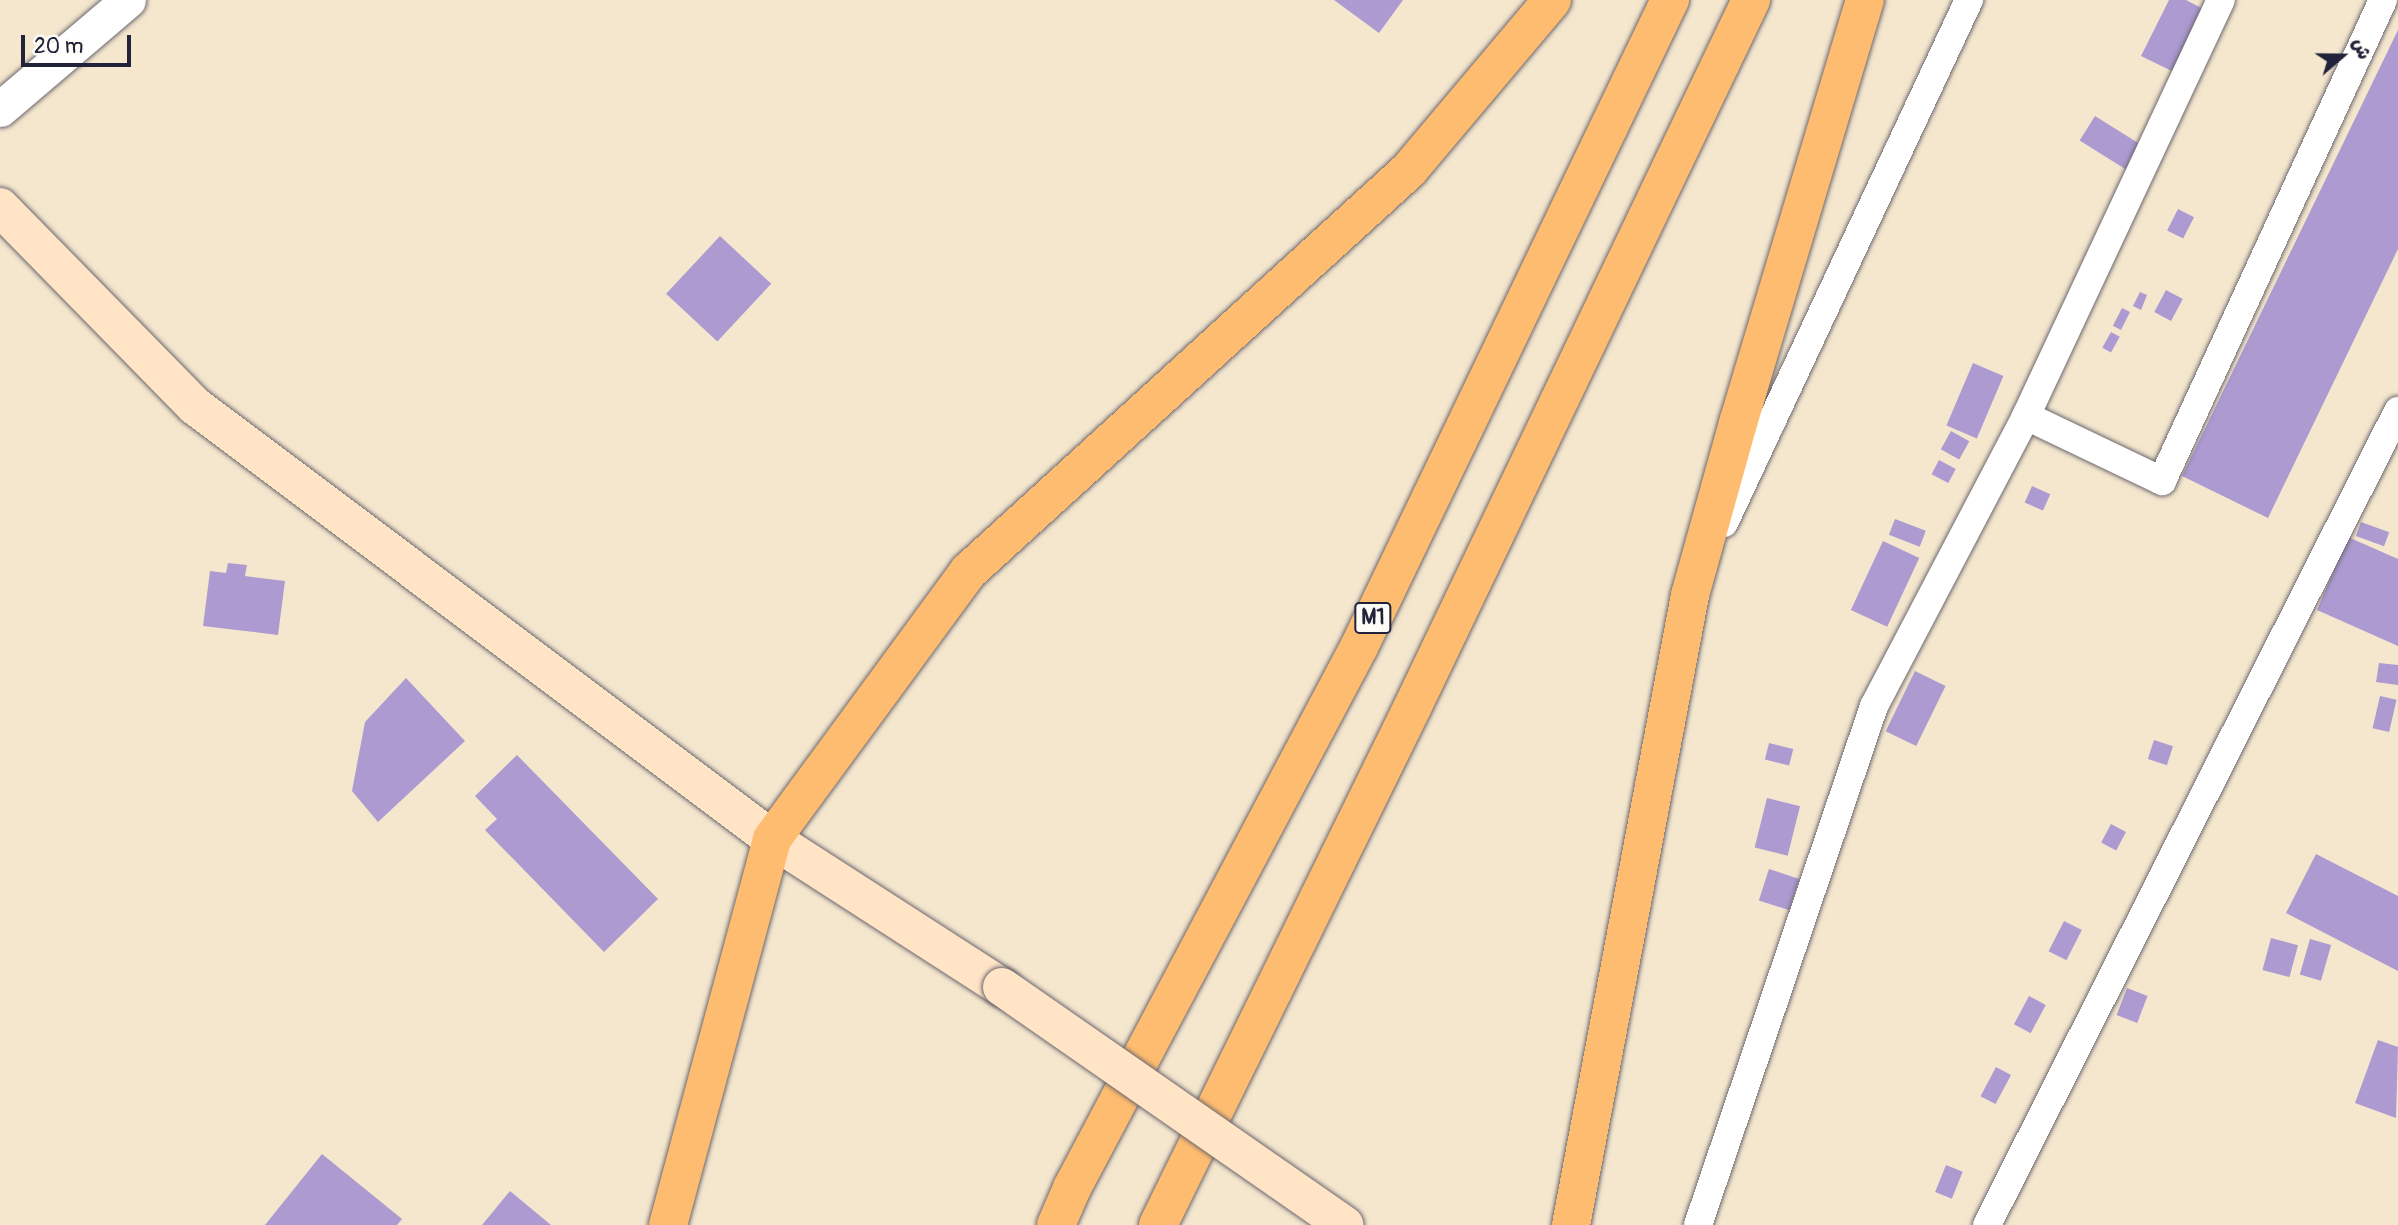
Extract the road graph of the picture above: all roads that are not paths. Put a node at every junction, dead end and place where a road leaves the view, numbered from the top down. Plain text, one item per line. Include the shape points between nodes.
1 (128, 0) edge
2 (1552, 0) edge
3 (1670, 0) edge
4 (1751, 0) edge
5 (1865, 0) edge
6 (1969, 0) edge
7 (2221, 0) edge
8 (2383, 0) edge
9 (0, 109) edge
10 (0, 207) edge
11 (2398, 411) edge
12 (2026, 416) junction
13 (1690, 595) junction
14 (772, 839) junction
15 (668, 1225) edge
16 (1056, 1225) edge
17 (1158, 1225) edge
18 (1344, 1225) edge
19 (1571, 1225) edge
20 (1698, 1225) edge
21 (1987, 1225) edge

1 - 9 street
2 - 14 highway via 1409,170 969,571
3 - 16 highway, M1 via 1359,647
4 - 17 highway
5 - 13 highway
6 - 13 street
7 - 12 street
8 - 12 street via 2162,481
10 - 14 main road via 195,406
11 - 21 street
12 - 20 street via 1874,706
13 - 19 highway
14 - 15 highway
14 - 18 main road, bridge via 1002,986

